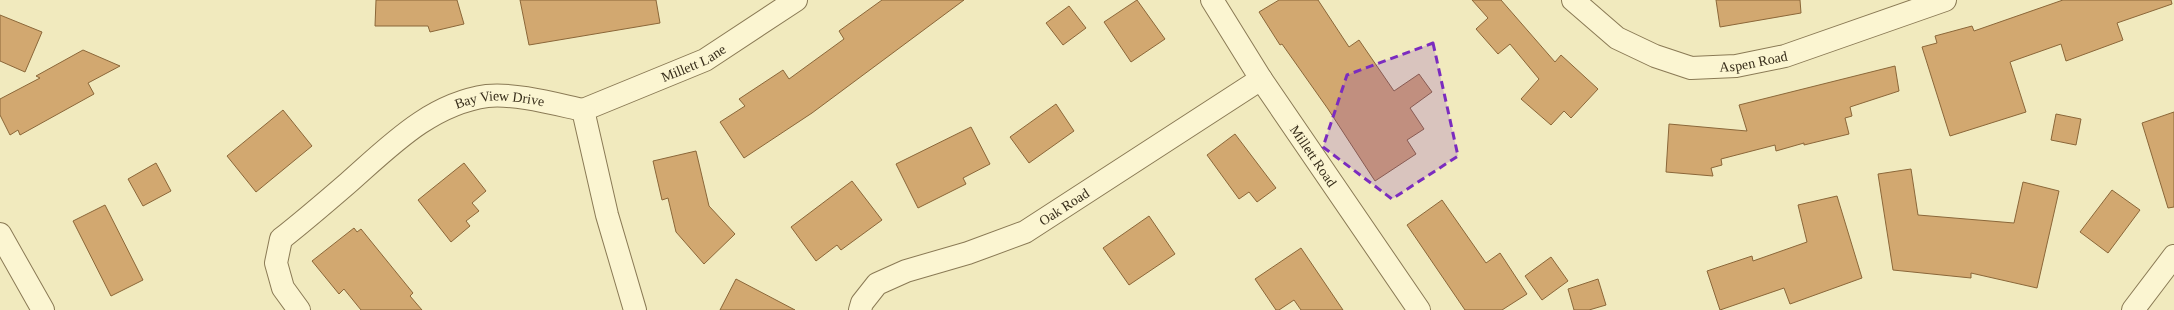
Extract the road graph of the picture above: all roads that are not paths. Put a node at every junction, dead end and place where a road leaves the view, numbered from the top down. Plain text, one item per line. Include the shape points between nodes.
1 (796, 0) edge
2 (1212, 0) edge
3 (1573, 0) edge
4 (1944, 0) edge
5 (1261, 79) junction
6 (583, 110) junction
7 (0, 234) edge
8 (2174, 256) edge
9 (43, 310) edge
10 (299, 310) edge
11 (635, 310) edge
12 (860, 310) edge
13 (1419, 310) edge
14 (2133, 310) edge

1 - 6 street, Millett Lane via 705,60
2 - 5 street, Millett Road
3 - 4 street, Aspen Road via 1617,38 1655,56 1691,68 1736,66 1785,56
5 - 12 street, Oak Road via 1025,232 968,253 906,271 877,284 862,303
5 - 13 street, Millett Road
6 - 10 street, Bay View Drive via 528,98 488,96 445,107 408,131 281,239 276,263 283,288
6 - 11 street via 607,215
7 - 9 street
8 - 14 street

